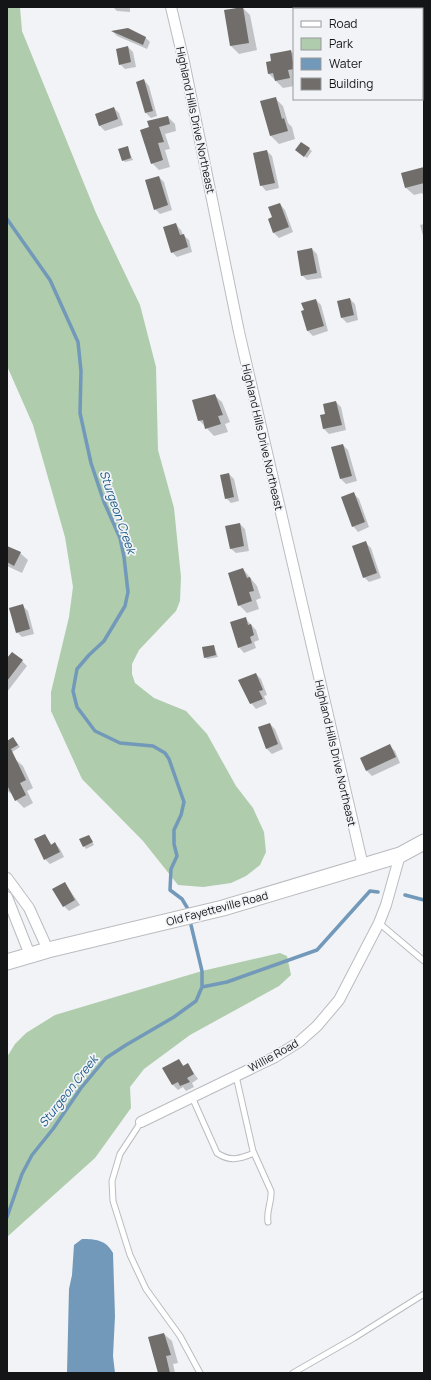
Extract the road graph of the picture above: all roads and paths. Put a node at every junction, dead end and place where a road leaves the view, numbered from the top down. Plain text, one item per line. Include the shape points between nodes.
1 (171, 7) edge
2 (424, 842) edge
3 (400, 855) junction
4 (363, 866) junction
5 (7, 878) edge
6 (7, 897) edge
7 (379, 923) junction
8 (48, 950) junction
9 (30, 955) junction
10 (424, 961) edge
11 (7, 962) edge
12 (236, 1076) junction
13 (192, 1098) junction
14 (141, 1122) joint
15 (254, 1153) junction
16 (268, 1222) dead end
17 (424, 1294) edge
18 (200, 1373) edge
19 (293, 1373) edge

1 - 4 street, Highland Hills Drive Northeast via 239,332
2 - 3 street, Old Fayetteville Road
3 - 4 street, Old Fayetteville Road
3 - 7 street, Willie Road
4 - 8 street, Old Fayetteville Road via 223,908
5 - 8 street via 29,908
6 - 9 street
7 - 10 lane
7 - 12 street, Willie Road via 339,1000 317,1026 299,1042
8 - 9 street, Old Fayetteville Road
9 - 11 street, Old Fayetteville Road
12 - 13 street, Willie Road
12 - 15 lane
13 - 14 street, Willie Road
13 - 15 lane via 217,1153 231,1159 240,1159
14 - 18 lane via 120,1154 112,1181 112,1201 130,1255 146,1288 180,1336
15 - 16 lane via 271,1191
17 - 19 lane

